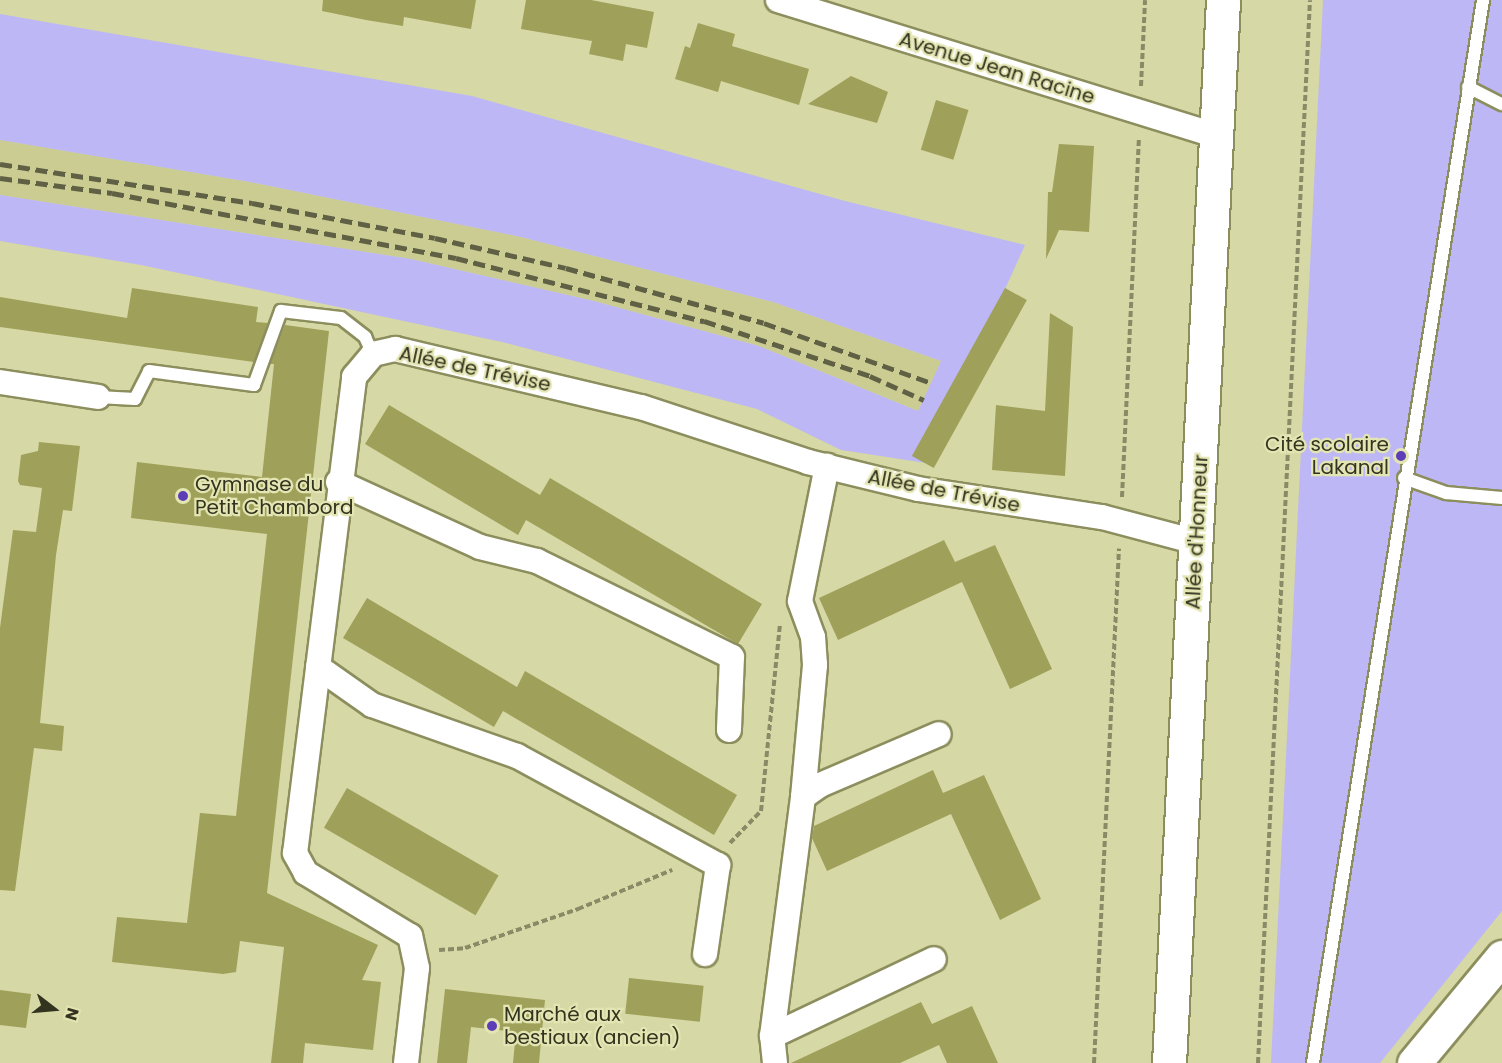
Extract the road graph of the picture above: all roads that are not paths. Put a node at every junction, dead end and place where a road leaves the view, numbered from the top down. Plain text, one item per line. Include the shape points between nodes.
1 (778, 0) edge
2 (1223, 0) edge
3 (1483, 0) edge
4 (1468, 87) junction
5 (1502, 104) edge
6 (1217, 136) junction
7 (384, 351) junction
8 (0, 382) edge
9 (98, 397) joint
10 (827, 466) junction
11 (1404, 478) junction
12 (338, 482) junction
13 (1502, 498) edge
14 (1196, 542) junction
15 (318, 667) junction
16 (729, 730) dead end
17 (939, 734) dead end
18 (803, 797) junction
19 (705, 954) dead end
20 (1502, 957) edge
21 (934, 959) dead end
22 (772, 1036) junction
23 (406, 1063) edge
24 (776, 1063) edge
25 (1169, 1063) edge
26 (1313, 1063) edge
27 (1414, 1063) edge

1 - 6 street, Avenue Jean Racine
2 - 6 main road, Allée d'Honneur
3 - 4 lane
4 - 5 lane
4 - 11 lane
6 - 14 main road, Allée d'Honneur
7 - 9 lane via 340,318 281,311 254,385 149,371 135,399
7 - 10 street, Allée de Trévise via 640,406
7 - 12 street, Allée de Trévise via 354,377
8 - 9 street
10 - 14 street, Allée de Trévise via 976,499 1102,517
10 - 18 street via 800,601 813,637 815,665
11 - 13 lane via 1446,493
11 - 26 lane
12 - 15 street, Allée de Trévise
12 - 16 street via 480,547 537,561 732,657
14 - 25 main road, Allée d'Honneur
15 - 19 street via 372,705 517,756 718,865
15 - 23 street, Allée de Trévise via 294,853 306,873 410,936 417,968
17 - 18 street via 820,785
18 - 22 street
20 - 27 main road
21 - 22 street
22 - 24 street

